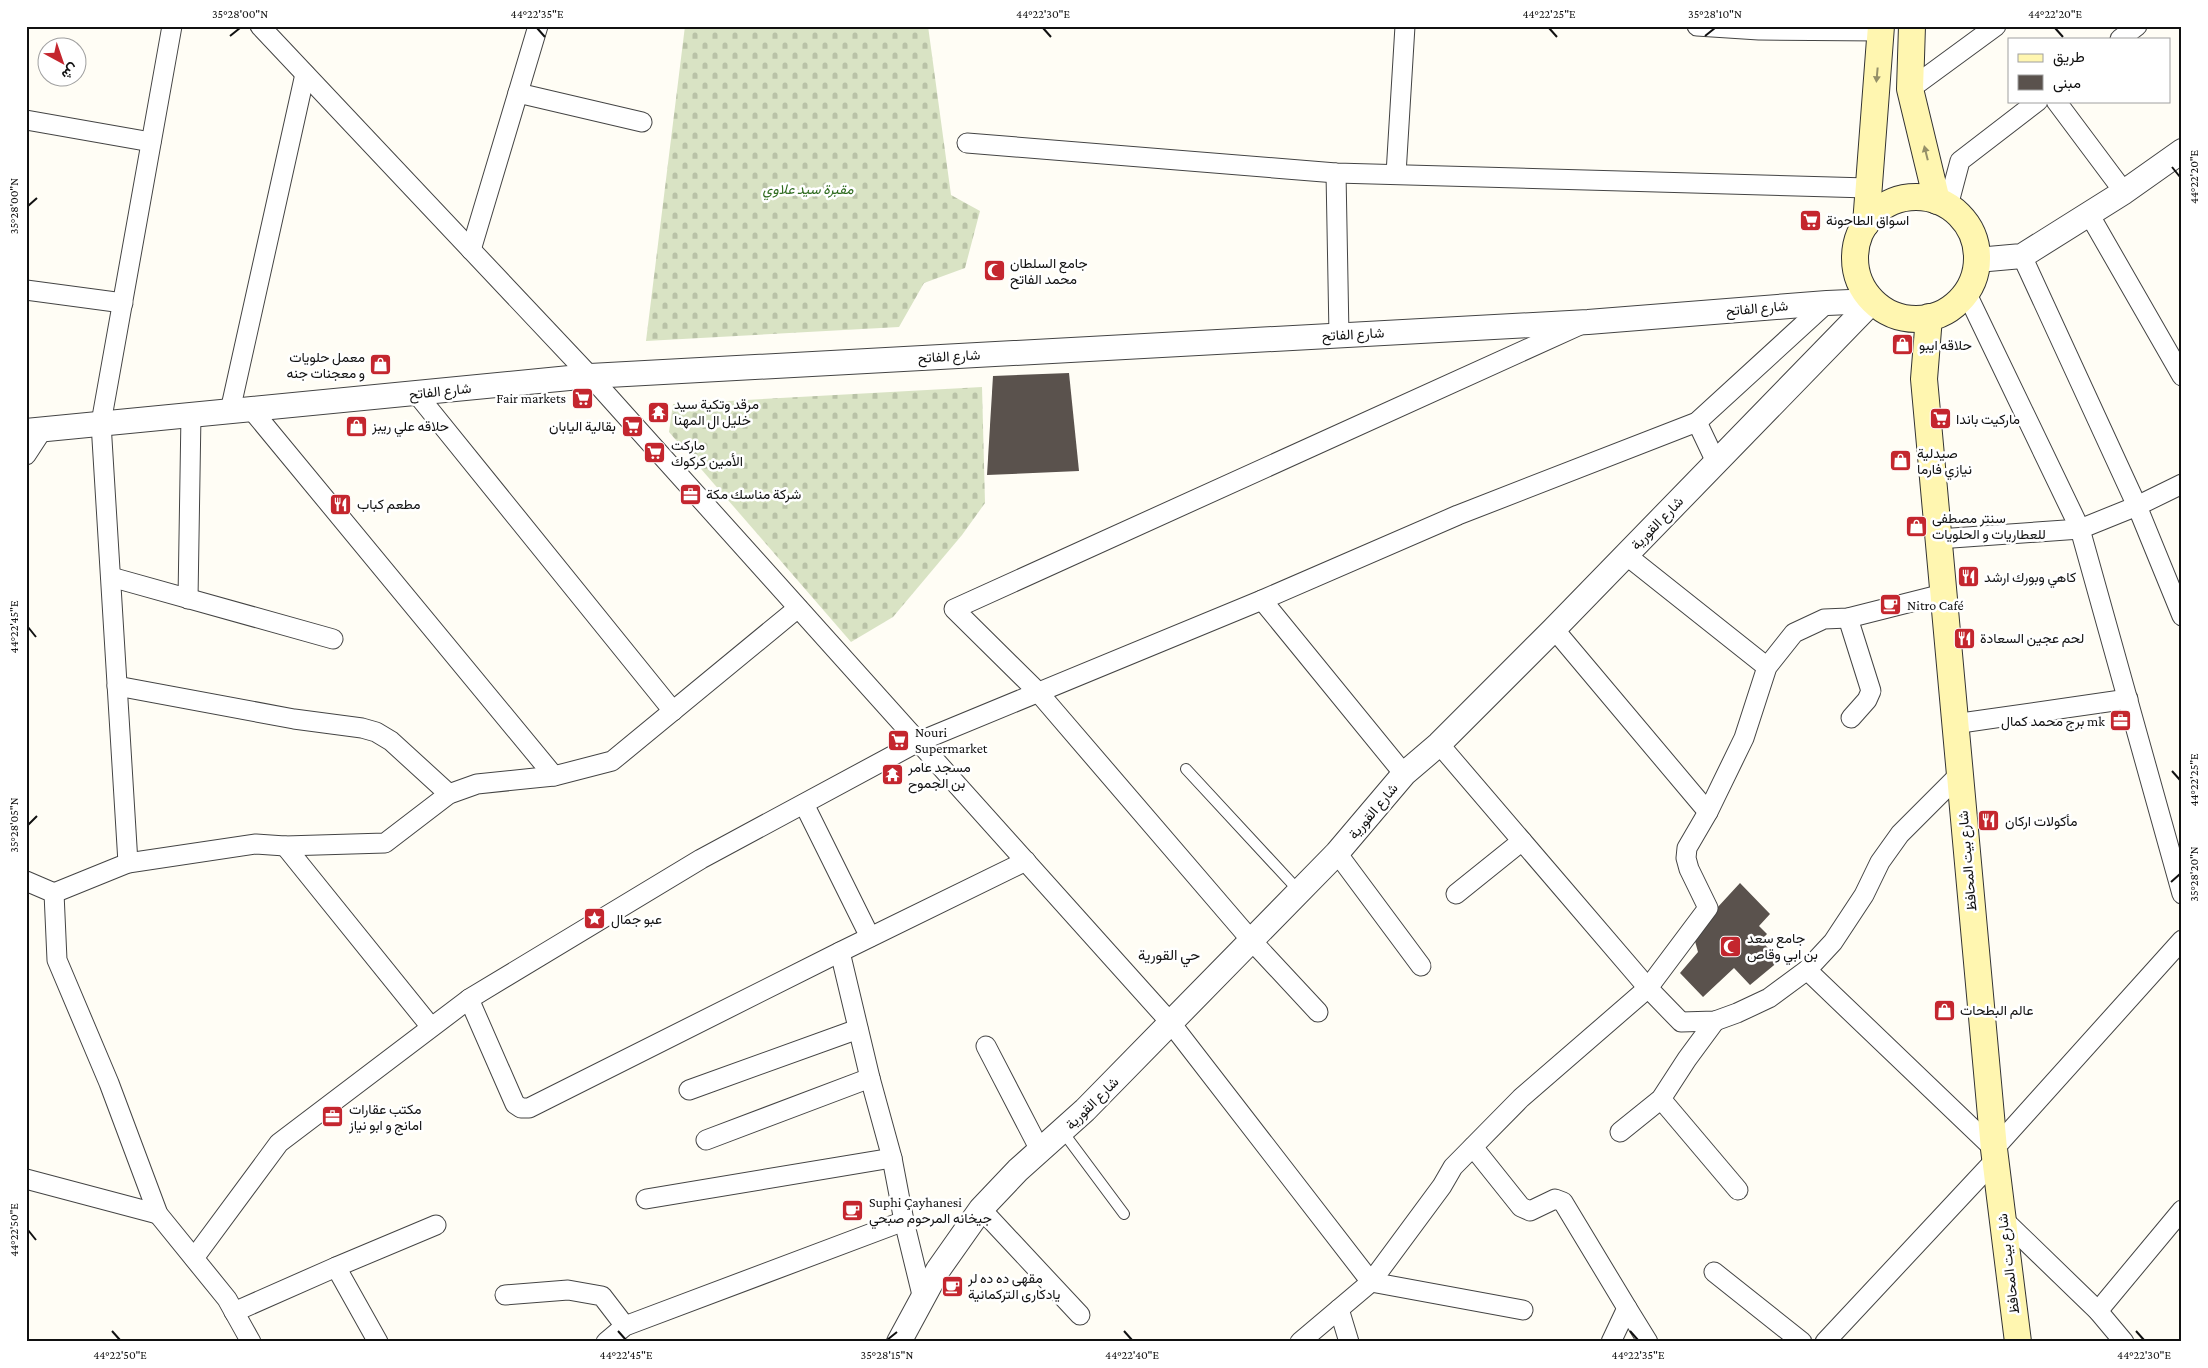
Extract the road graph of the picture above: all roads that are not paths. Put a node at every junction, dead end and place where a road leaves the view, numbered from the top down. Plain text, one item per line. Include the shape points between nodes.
1 (172, 26) edge
2 (538, 26) edge
3 (1405, 26) edge
4 (1697, 26) edge
5 (1912, 26) edge
6 (1996, 26) edge
7 (2137, 26) edge
8 (262, 27) edge
9 (1881, 28) edge
10 (2121, 38) edge
11 (305, 74) junction
12 (1910, 89) junction
13 (518, 93) junction
14 (2037, 102) edge
15 (2057, 102) edge
16 (26, 120) edge
17 (642, 122) dead end
18 (151, 142) junction
19 (967, 143) dead end
20 (2182, 151) edge
21 (1336, 173) junction
22 (1396, 174) junction
23 (1868, 188) junction
24 (2124, 192) junction
25 (1943, 203) junction
26 (2089, 214) junction
27 (1866, 224) junction
28 (471, 250) junction
29 (2022, 256) junction
30 (1977, 260) junction
31 (26, 290) edge
32 (1966, 292) junction
33 (1872, 301) junction
34 (123, 303) junction
35 (1827, 303) junction
36 (1917, 318) junction
37 (1588, 322) junction
38 (1339, 335) junction
39 (590, 376) junction
40 (2182, 376) edge
41 (416, 393) junction
42 (241, 410) junction
43 (192, 414) junction
44 (1697, 422) junction
45 (101, 423) junction
46 (35, 430) edge
47 (26, 455) edge
48 (1716, 462) junction
49 (2182, 484) edge
50 (2138, 506) junction
51 (2080, 529) junction
52 (1938, 539) junction
53 (1626, 555) junction
54 (110, 577) junction
55 (1942, 594) junction
56 (188, 599) junction
57 (1262, 600) junction
58 (798, 608) junction
59 (2182, 616) edge
60 (1848, 618) junction
61 (1554, 629) junction
62 (333, 639) dead end
63 (1767, 667) junction
64 (117, 686) junction
65 (1038, 692) junction
66 (2128, 699) junction
67 (673, 710) junction
68 (1850, 718) dead end
69 (1954, 724) junction
70 (918, 742) junction
71 (1439, 744) junction
72 (1186, 769) dead end
73 (1404, 774) junction
74 (1959, 775) junction
75 (554, 776) junction
76 (449, 794) junction
77 (804, 804) junction
78 (1708, 812) junction
79 (1522, 841) junction
80 (285, 846) junction
81 (1337, 853) junction
82 (1026, 861) junction
83 (128, 863) junction
84 (26, 881) edge
85 (1299, 891) junction
86 (54, 893) junction
87 (1456, 894) dead end
88 (2182, 894) edge
89 (870, 937) junction
90 (1251, 940) junction
91 (2182, 940) edge
92 (840, 952) junction
93 (1421, 966) dead end
94 (1807, 970) junction
95 (1648, 988) junction
96 (469, 998) junction
97 (1318, 1012) dead end
98 (1715, 1020) junction
99 (1170, 1022) junction
100 (431, 1027) junction
101 (858, 1029) junction
102 (986, 1046) dead end
103 (870, 1078) junction
104 (689, 1090) dead end
105 (1661, 1099) junction
106 (1063, 1132) junction
107 (1620, 1132) dead end
108 (706, 1140) dead end
109 (1473, 1147) junction
110 (1041, 1152) junction
111 (1995, 1154) junction
112 (892, 1158) junction
113 (26, 1178) edge
114 (1738, 1190) dead end
115 (646, 1199) dead end
116 (981, 1210) junction
117 (2182, 1210) edge
118 (158, 1214) junction
119 (1124, 1214) dead end
120 (2003, 1219) junction
121 (904, 1221) junction
122 (436, 1225) dead end
123 (194, 1258) junction
124 (336, 1267) junction
125 (1714, 1272) dead end
126 (1371, 1282) junction
127 (505, 1294) dead end
128 (923, 1299) junction
129 (1627, 1308) junction
130 (1339, 1309) junction
131 (1523, 1310) dead end
132 (2098, 1311) junction
133 (234, 1312) junction
134 (1080, 1315) dead end
135 (625, 1326) junction
136 (251, 1342) edge
137 (378, 1342) edge
138 (606, 1342) edge
139 (899, 1342) edge
140 (1300, 1342) edge
141 (1349, 1342) edge
142 (1611, 1342) edge
143 (1648, 1342) edge
144 (1802, 1342) edge
145 (1825, 1342) edge
146 (2018, 1342) edge
147 (2124, 1342) edge

1 - 18 street
2 - 13 street
3 - 22 street
4 - 9 street via 1759,30
5 - 12 main road
6 - 12 street
7 - 10 street
8 - 11 street
9 -> 23 main road
11 - 28 street
11 - 42 street
25 -> 12 main road
13 - 17 street
13 - 28 street
14 - 25 street via 1960,161
15 - 24 street
16 - 18 street
18 - 34 street
19 - 21 street
20 - 24 street
21 - 22 street
21 - 38 street
22 - 23 street
23 - 27 main road
24 - 26 street
25 - 27 main road via 1922,197 1905,198 1876,212
25 - 30 main road via 1970,229 1976,244
26 - 29 street
26 - 40 street
27 - 33 main road via 1857,243 1855,264 1861,284
28 - 39 street
29 - 30 street
29 - 50 street
30 - 32 main road via 1974,277
31 - 34 street
32 - 36 main road via 1944,312
32 - 51 street
33 - 35 street, شارع الفاتح
33 - 36 main road via 1887,312
33 - 48 street, شارع القورية
34 - 45 street
35 - 37 street, شارع الفاتح
35 - 44 street
36 - 52 main road, شارع بيت المحافظ
37 - 38 street, شارع الفاتح
37 - 65 street via 954,609
38 - 39 street, شارع الفاتح
39 - 41 street, شارع الفاتح
39 - 58 street
41 - 42 street, شارع الفاتح
41 - 67 street
42 - 43 street, شارع الفاتح
42 - 75 street
43 - 45 street, شارع الفاتح
43 - 56 street
44 - 48 street
44 - 57 street via 1458,515
45 - 46 street, شارع الفاتح
45 - 54 street
46 - 47 street
48 - 53 street, شارع القورية
49 - 50 street
50 - 51 street
50 - 59 street
51 - 52 street
51 - 66 street
52 - 55 main road, شارع بيت المحافظ
53 - 61 street, شارع القورية
53 - 63 street
54 - 56 street
54 - 64 street
55 - 60 street
55 - 69 main road, شارع بيت المحافظ
56 - 62 street
57 - 65 street
57 - 73 street
58 - 67 street
58 - 70 street
60 - 63 street via 1824,619 1794,633
60 - 68 street via 1871,691
61 - 71 street, شارع القورية
61 - 78 street
63 - 78 street via 1744,738
64 - 76 street via 369,730 391,741
64 - 83 street
65 - 70 street
65 - 90 street
66 - 69 street
66 - 88 street
67 - 75 street via 612,760
69 - 74 main road, شارع بيت المحافظ
70 - 77 street
70 - 82 street
71 - 73 street, شارع القورية
71 - 79 street
72 - 85 lane
73 - 81 street, شارع القورية
74 - 94 street via 1900,834 1833,942
74 - 111 main road, شارع بيت المحافظ
75 - 76 street via 478,784
76 - 80 street via 385,843
77 - 89 street
77 - 96 street via 701,859
78 - 95 street via 1688,844 1686,858 1708,908
79 - 87 street
79 - 95 street
80 - 83 street via 256,844
80 - 100 street
81 - 85 street, شارع القورية
81 - 93 street
82 - 89 street
82 - 99 street
83 - 86 street
84 - 86 street
85 - 90 street, شارع القورية
86 - 118 street via 57,960 109,1082
89 - 92 street
90 - 97 street
90 - 99 street, شارع القورية
91 - 111 street
92 - 96 street via 529,1108 515,1104
92 - 101 street
94 - 98 street via 1769,998
94 - 111 street
95 - 98 street via 1681,1022
95 - 109 street via 1521,1098
96 - 100 street
98 - 105 street
99 - 106 street, شارع القورية
99 - 126 street
100 - 123 street via 279,1143
101 - 103 street
101 - 104 street
102 - 110 street
103 - 108 street
103 - 112 street
105 - 107 street
105 - 114 street
106 - 110 street, شارع القورية
106 - 119 lane
109 - 126 street via 1453,1167
109 - 129 street via 1521,1207 1530,1211 1555,1199 1563,1202
110 - 116 street, شارع القورية via 1018,1170
111 - 120 main road, شارع بيت المحافظ
111 - 145 street
112 - 115 street
112 - 121 street
113 - 118 street
116 - 128 street, شارع القورية via 955,1243
116 - 134 street
117 - 132 street
118 - 123 street
120 - 132 street
120 - 146 main road, شارع بيت المحافظ
121 - 128 street
121 - 135 street
122 - 124 street
123 - 133 street
124 - 133 street
124 - 137 street
125 - 144 street
126 - 130 street
126 - 131 street
127 - 135 street via 568,1290 602,1296
128 - 139 street, شارع القورية
129 - 142 street
129 - 143 street
130 - 140 street
130 - 141 street
132 - 147 street
133 - 136 street
135 - 138 street

